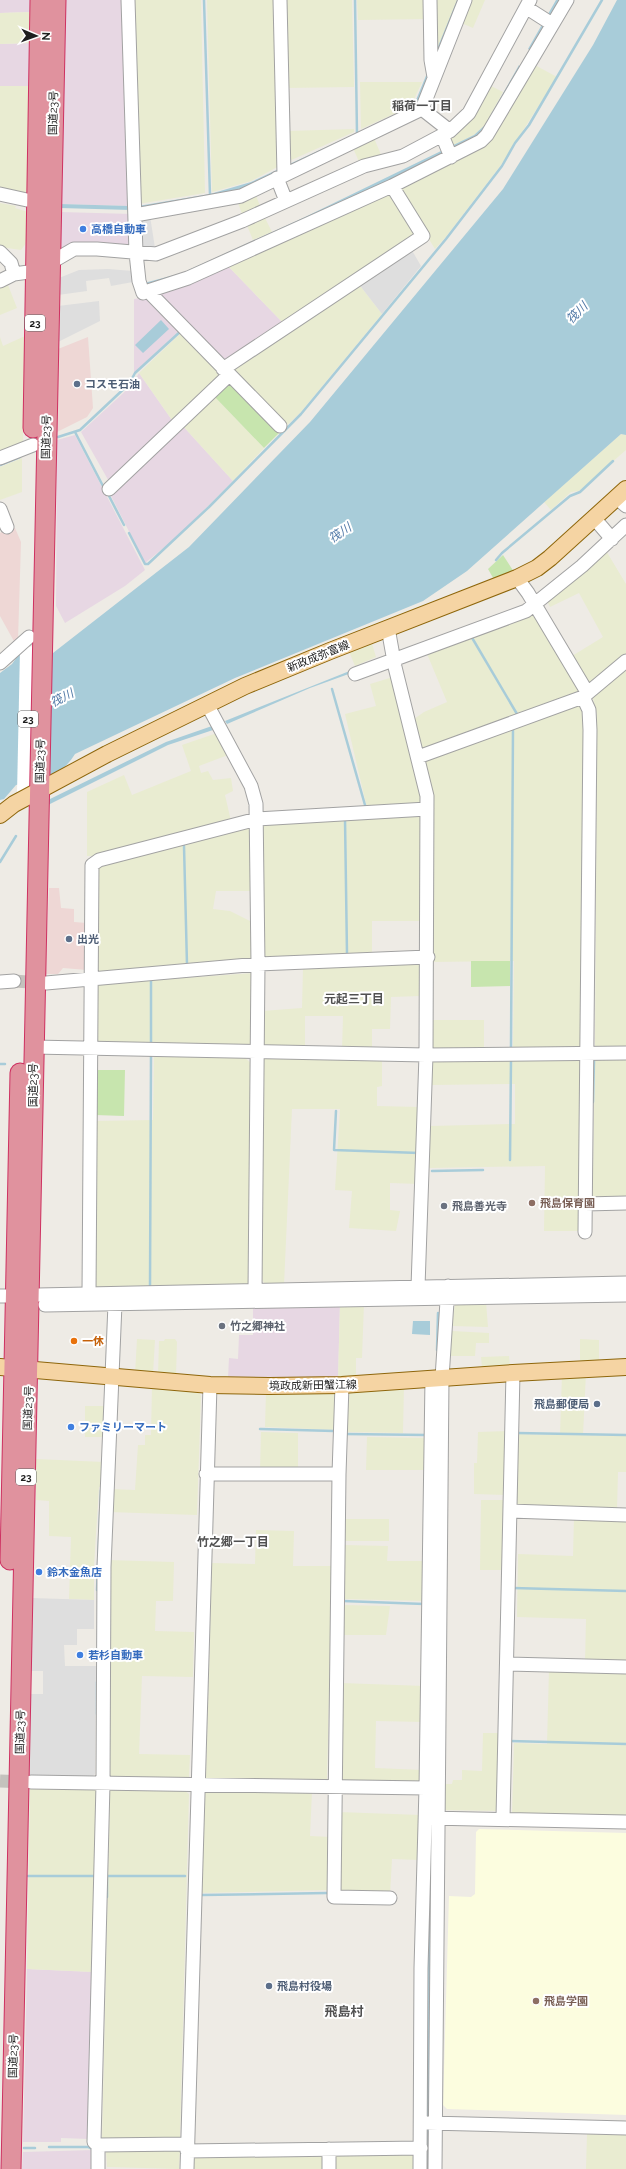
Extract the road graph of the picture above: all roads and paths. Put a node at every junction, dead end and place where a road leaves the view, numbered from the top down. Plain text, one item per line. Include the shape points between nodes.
1 (40, 0) edge
2 (56, 0) edge
3 (128, 0) edge
4 (280, 0) edge
5 (430, 0) edge
6 (465, 0) edge
7 (567, 0) edge
8 (528, 4) edge
9 (548, 22) junction
10 (433, 70) junction
11 (422, 109) junction
12 (446, 133) junction
13 (450, 153) junction
14 (282, 172) junction
15 (392, 186) junction
16 (0, 194) edge
17 (27, 200) dead end
18 (286, 201) junction
19 (135, 210) junction
20 (0, 252) edge
21 (136, 253) junction
22 (43, 267) junction
23 (14, 274) junction
24 (0, 281) edge
25 (148, 291) junction
26 (226, 372) junction
27 (280, 426) dead end
28 (33, 445) junction
29 (0, 458) edge
30 (109, 489) dead end
31 (623, 498) edge
32 (0, 509) edge
33 (594, 518) junction
34 (626, 525) edge
35 (8, 527) dead end
36 (612, 539) junction
37 (517, 578) junction
38 (535, 604) junction
39 (388, 628) junction
40 (34, 642) junction
41 (394, 660) junction
42 (626, 661) edge
43 (0, 663) edge
44 (355, 674) dead end
45 (585, 694) junction
46 (208, 706) junction
47 (418, 757) junction
48 (33, 791) junction
49 (427, 809) junction
50 (0, 815) edge
51 (257, 819) junction
52 (428, 957) junction
53 (258, 964) junction
54 (92, 980) junction
55 (14, 981) tunnel mouth
56 (0, 982) edge
57 (46, 983) tunnel mouth
58 (33, 1047) junction
59 (91, 1049) junction
60 (257, 1053) junction
61 (587, 1053) junction
62 (626, 1053) edge
63 (426, 1055) junction
64 (626, 1203) edge
65 (585, 1204) junction
66 (585, 1232) dead end
67 (626, 1283) edge
68 (418, 1287) junction
69 (255, 1290) junction
70 (89, 1293) junction
71 (447, 1293) junction
72 (626, 1295) edge
73 (115, 1304) junction
74 (626, 1367) edge
75 (14, 1368) edge
76 (513, 1373) junction
77 (112, 1377) junction
78 (437, 1378) junction
79 (210, 1385) junction
80 (342, 1386) junction
81 (206, 1474) junction
82 (339, 1474) junction
83 (510, 1511) junction
84 (626, 1515) edge
85 (507, 1664) junction
86 (626, 1667) edge
87 (31, 1782) tunnel mouth
88 (103, 1784) junction
89 (197, 1786) junction
90 (336, 1787) junction
91 (426, 1788) junction
92 (431, 1818) junction
93 (503, 1818) junction
94 (626, 1822) edge
95 (390, 1898) dead end
96 (436, 1967) junction
97 (421, 1968) junction
98 (0, 2091) edge
99 (420, 2123) junction
100 (436, 2123) junction
101 (626, 2128) edge
102 (98, 2145) junction
103 (187, 2147) junction
104 (421, 2148) junction
105 (329, 2149) junction
106 (11, 2169) edge
107 (98, 2169) edge
108 (187, 2169) edge
109 (329, 2169) edge
110 (420, 2169) edge
111 (435, 2169) edge

1 - 22 highway, 国道23号 / 23
2 - 22 highway, 国道23号 / 23
3 - 19 street
4 - 14 street
5 - 10 street
6 - 10 street
7 - 9 street
8 - 9 street
8 - 12 street via 469,113
9 - 13 street via 487,135 481,141
10 - 11 street
11 - 12 street
11 - 14 street
12 - 13 street
12 - 18 street via 403,156 364,166
13 - 15 street
14 - 18 street
14 - 19 street via 241,196
15 - 25 street via 188,278
15 - 26 street via 423,236
16 - 17 street
18 - 21 street via 156,254
19 - 21 street
20 - 23 street via 11,263
21 - 22 street via 74,249
21 - 25 street via 143,293
22 - 23 street
22 - 28 highway, 国道23号 / 23
22 - 40 highway, 国道23号 / 23
23 - 24 street
25 - 26 street
26 - 27 street
26 - 30 street
28 - 29 street
28 - 40 highway, 国道23号 / 23
31 - 33 main road, 新政成弥富線
32 - 35 street
33 - 36 street
33 - 37 main road, 新政成弥富線 via 550,558
34 - 36 street
36 - 38 street
37 - 38 street
37 - 39 main road, 新政成弥富線
38 - 41 street via 526,611
38 - 45 street
39 - 41 street
39 - 46 main road, 新政成弥富線 via 245,686
40 - 43 street
40 - 48 highway, 国道23号 / 23
41 - 44 street
41 - 47 street
42 - 45 street
45 - 47 street
45 - 61 street via 590,730
46 - 48 main road, 新政成弥富線
46 - 51 street via 251,786
47 - 49 street via 426,788
48 - 50 main road, 新政成弥富線
48 - 58 highway, 国道23号 / 23
48 - 75 highway, 国道23号 / 23
49 - 51 street
49 - 52 street
51 - 53 street
51 - 54 street via 99,860 92,865
52 - 53 street
52 - 63 street
53 - 54 street
53 - 60 street
54 - 57 street
54 - 59 street
55 - 56 street
58 - 59 street
58 - 75 highway, 国道23号 / 23
59 - 60 street
59 - 70 street
60 - 63 street
60 - 69 street
61 - 62 street
61 - 63 street
61 - 65 street
63 - 68 street
64 - 65 street
65 - 66 street
67 - 71 street
68 - 69 street
68 - 71 street
69 - 70 street
70 - 73 street via 41,1300
71 - 72 street
71 - 73 street
71 - 78 street
73 - 77 street
74 - 76 main road, 境政成新田蟹江線
75 - 77 main road, 境政成新田蟹江線
75 - 98 highway, 国道23号 / 23
75 - 106 highway, 国道23号 / 23
76 - 78 main road, 境政成新田蟹江線
76 - 83 street
77 - 79 main road, 境政成新田蟹江線
77 - 88 street via 104,1567
78 - 80 main road, 境政成新田蟹江線
78 - 91 street
78 - 92 street
79 - 80 main road, 境政成新田蟹江線
79 - 81 street
80 - 82 street
81 - 82 street
81 - 89 street
82 - 90 street
83 - 84 street
83 - 85 street
85 - 86 street
85 - 93 street
87 - 88 street
88 - 89 street
88 - 102 street via 94,2142
89 - 90 street
89 - 103 street
90 - 91 street
90 - 95 street via 334,1897
91 - 92 street
92 - 93 street
92 - 96 street
92 - 97 street
93 - 94 street
96 - 97 street
96 - 100 street
97 - 99 street
99 - 100 street
99 - 104 street
100 - 101 street
100 - 111 street
102 - 103 street
102 - 107 street
103 - 105 street
103 - 108 street
104 - 105 street
104 - 110 street
105 - 109 street

